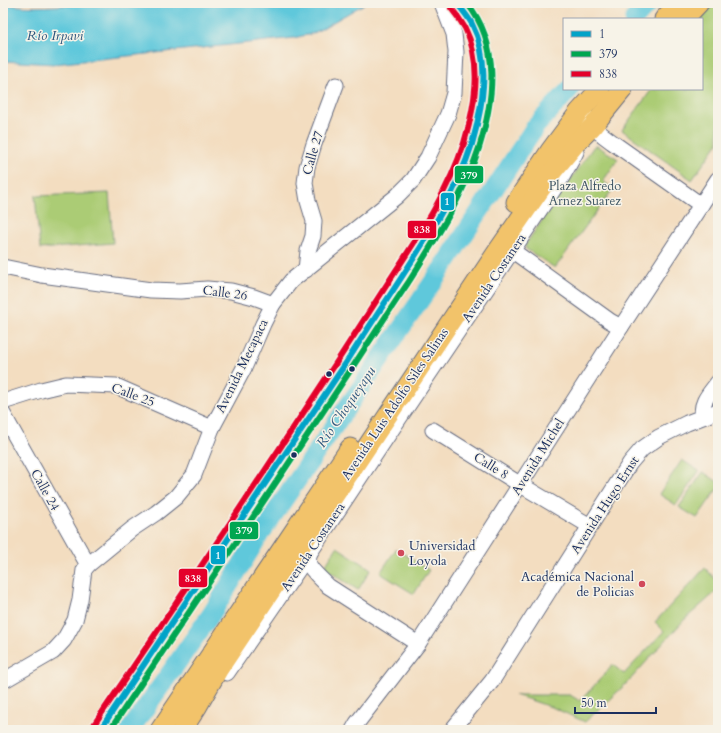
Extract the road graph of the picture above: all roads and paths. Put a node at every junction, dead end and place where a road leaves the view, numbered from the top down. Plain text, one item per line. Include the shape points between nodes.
1 (442, 3) edge
2 (457, 3) edge
3 (699, 3) edge
4 (673, 15) edge
5 (472, 24) junction
6 (454, 34) junction
7 (336, 85) dead end
8 (599, 90) edge
9 (607, 90) edge
10 (622, 90) edge
11 (592, 127) junction
12 (578, 141) junction
13 (718, 178) edge
14 (701, 205) junction
15 (513, 251) junction
16 (3, 267) edge
17 (306, 270) junction
18 (273, 304) junction
19 (620, 327) junction
20 (718, 382) edge
21 (3, 402) edge
22 (718, 411) edge
23 (3, 414) edge
24 (703, 416) junction
25 (212, 428) junction
26 (433, 430) dead end
27 (521, 485) junction
28 (590, 526) junction
29 (310, 554) junction
30 (88, 566) junction
31 (290, 581) junction
32 (328, 586) junction
33 (418, 644) junction
34 (3, 681) edge
35 (197, 707) junction
36 (100, 730) edge
37 (160, 730) edge
38 (182, 730) edge
39 (353, 730) edge
40 (452, 730) edge

1 - 6 street, Avenida Mecapaca
2 - 5 main road
3 - 4 main road
5 - 6 street via 461,23
5 - 36 main road via 482,57 482,98 470,148 447,204 313,412
6 - 17 street, Avenida Mecapaca via 454,93 448,114 428,157 413,180 396,196
7 - 17 street, Calle 27 via 307,167 305,183 314,221
8 - 37 main road, Avenida Luis Adolfo Siles Salinas via 579,112 550,152
9 - 11 street via 587,115
10 - 11 main road, Avenida Luis Adolfo Siles Salinas
11 - 12 main road, Avenida Luis Adolfo Siles Salinas
11 - 14 street
12 - 15 street, Avenida Costanera via 576,154
12 - 35 main road, Avenida Luis Adolfo Siles Salinas via 553,171 499,249 218,670
13 - 14 street, Avenida Michel
14 - 19 street, Avenida Michel
15 - 19 street
15 - 29 street, Avenida Costanera
16 - 18 street, Calle 26 via 151,290 225,291
17 - 18 street, Avenida Mecapaca via 291,281
18 - 25 street, Avenida Mecapaca via 244,368
19 - 27 street, Avenida Michel
20 - 24 street via 704,401
21 - 25 street, Calle 25 via 66,384 116,386
22 - 24 street, Avenida Hugo Ernst
23 - 30 street, Calle 24
24 - 28 street, Avenida Hugo Ernst via 659,437 642,449 630,463
25 - 30 street, Avenida Mecapaca via 194,475 176,497
26 - 27 street, Calle 8
27 - 28 street, Calle 8
27 - 33 street, Avenida Michel
28 - 40 street, Avenida Hugo Ernst via 492,681
29 - 31 street, Avenida Costanera
29 - 32 street via 309,563 313,571
30 - 34 street via 84,570 75,620 64,640 53,652
31 - 32 street via 308,578
31 - 35 street, Avenida Costanera via 225,676
32 - 33 street
33 - 39 street, Avenida Michel
35 - 38 main road, Avenida Luis Adolfo Siles Salinas

